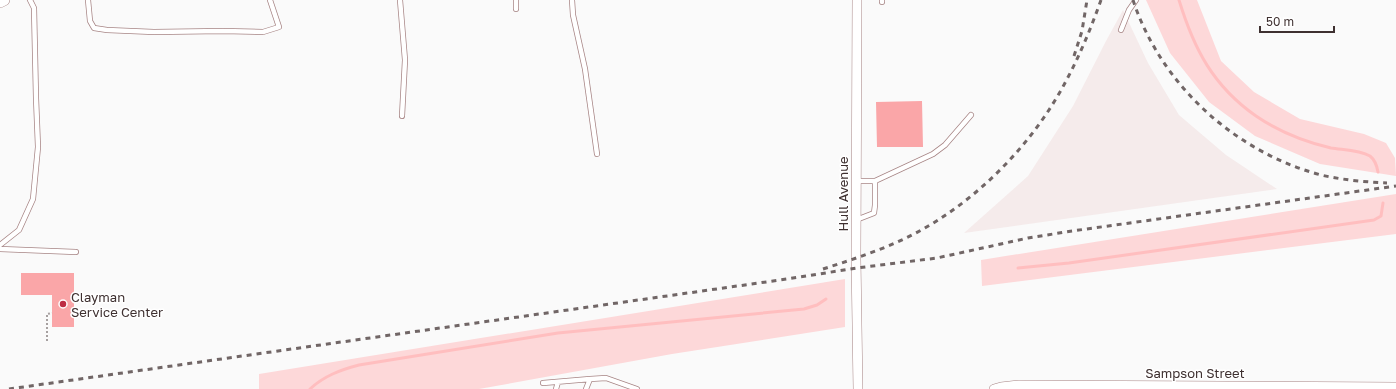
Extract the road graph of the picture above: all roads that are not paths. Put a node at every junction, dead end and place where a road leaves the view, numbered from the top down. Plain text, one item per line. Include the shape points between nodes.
1 (4, 0) edge
2 (30, 0) edge
3 (88, 0) edge
4 (270, 0) edge
5 (400, 0) edge
6 (516, 0) edge
7 (572, 0) edge
8 (857, 0) edge
9 (1136, 0) edge
10 (0, 2) edge
11 (516, 9) dead end
12 (1121, 30) dead end
13 (971, 115) dead end
14 (402, 116) dead end
15 (597, 154) dead end
16 (856, 181) junction
17 (875, 181) junction
18 (856, 220) junction
19 (0, 246) edge
20 (0, 249) edge
21 (76, 252) dead end
22 (590, 379) junction
23 (558, 382) junction
24 (543, 383) dead end
25 (1396, 387) edge
26 (556, 389) edge
27 (586, 389) edge
28 (637, 389) edge
29 (858, 389) edge
30 (994, 389) edge

1 - 10 street
2 - 19 lane via 34,8 38,147 33,199 19,230
3 - 4 lane via 90,21 94,28 154,32 264,32 279,27
5 - 14 lane via 405,60
6 - 11 lane
7 - 15 lane
8 - 16 street, Hull Avenue
9 - 12 lane
13 - 17 lane via 945,145 933,154
16 - 17 lane
16 - 18 street, Hull Avenue
17 - 18 lane via 874,213
18 - 29 street, Hull Avenue
20 - 21 lane
22 - 23 lane
22 - 27 lane
22 - 28 lane via 606,378
23 - 24 lane
23 - 26 lane
25 - 30 street, Sampson Street via 1019,385

